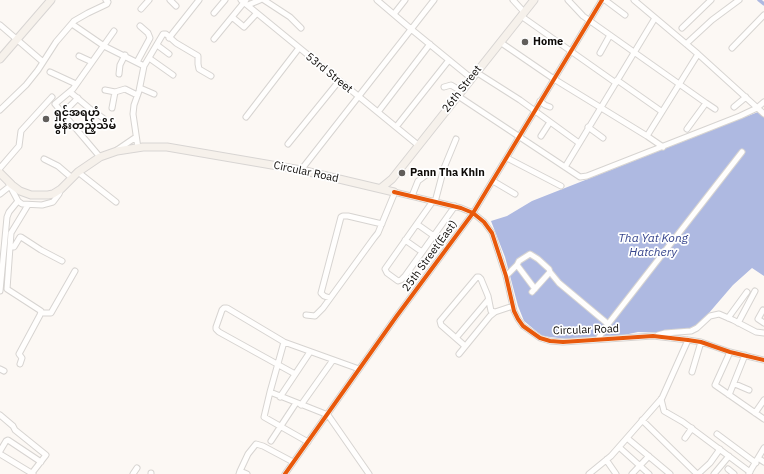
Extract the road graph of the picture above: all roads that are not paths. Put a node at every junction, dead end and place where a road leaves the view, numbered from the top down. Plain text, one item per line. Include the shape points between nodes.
1 (51, 0) edge
2 (106, 0) edge
3 (149, 0) edge
4 (170, 0) edge
5 (199, 0) edge
6 (225, 0) edge
7 (260, 0) edge
8 (264, 0) edge
9 (378, 0) edge
10 (405, 0) edge
11 (434, 0) edge
12 (513, 0) edge
13 (534, 0) edge
14 (568, 0) edge
15 (603, 0) edge
16 (634, 0) edge
17 (711, 0) edge
18 (739, 0) edge
19 (245, 2) edge
20 (176, 6) dead end
21 (141, 9) dead end
22 (214, 13) dead end
23 (257, 13) junction
24 (394, 14) junction
25 (523, 14) junction
26 (764, 14) edge
27 (625, 15) dead end
28 (232, 17) junction
29 (655, 18) junction
30 (589, 20) junction
31 (72, 24) junction
32 (0, 25) edge
33 (140, 26) dead end
34 (301, 28) dead end
35 (682, 28) dead end
36 (411, 29) junction
37 (114, 31) dead end
38 (610, 35) junction
39 (170, 38) junction
40 (17, 39) junction
41 (214, 39) dead end
42 (500, 42) junction
43 (430, 44) junction
44 (686, 44) junction
45 (157, 45) junction
46 (104, 46) junction
47 (299, 48) junction
48 (732, 48) dead end
49 (571, 51) junction
50 (600, 53) dead end
51 (634, 53) junction
52 (169, 54) dead end
53 (698, 54) junction
54 (125, 55) junction
55 (79, 56) dead end
56 (148, 58) junction
57 (0, 59) edge
58 (448, 60) junction
59 (43, 62) junction
60 (92, 62) junction
61 (137, 62) junction
62 (144, 66) junction
63 (50, 72) dead end
64 (476, 72) junction
65 (118, 74) dead end
66 (173, 75) dead end
67 (211, 76) dead end
68 (471, 78) junction
69 (554, 79) junction
70 (339, 81) junction
71 (616, 82) junction
72 (679, 83) junction
73 (76, 84) junction
74 (444, 87) dead end
75 (140, 88) junction
76 (105, 90) dead end
77 (70, 92) junction
78 (115, 92) junction
79 (154, 94) dead end
80 (459, 94) junction
81 (137, 95) junction
82 (52, 97) dead end
83 (359, 97) junction
84 (746, 97) junction
85 (78, 98) junction
86 (540, 101) junction
87 (764, 102) edge
88 (706, 103) junction
89 (734, 106) dead end
90 (550, 107) dead end
91 (112, 108) dead end
92 (600, 108) junction
93 (757, 108) junction
94 (714, 109) dead end
95 (0, 110) edge
96 (535, 111) junction
97 (661, 111) junction
98 (378, 112) junction
99 (63, 113) junction
100 (764, 114) edge
101 (246, 117) dead end
102 (103, 118) dead end
103 (550, 122) junction
104 (396, 127) junction
105 (588, 127) junction
106 (686, 129) dead end
107 (541, 136) dead end
108 (647, 136) junction
109 (136, 137) junction
110 (519, 137) junction
111 (603, 138) dead end
112 (456, 139) dead end
113 (579, 143) junction
114 (288, 144) dead end
115 (418, 145) junction
116 (663, 147) junction
117 (138, 148) junction
118 (117, 151) junction
119 (742, 152) dead end
120 (100, 157) junction
121 (507, 158) junction
122 (44, 159) dead end
123 (564, 167) junction
124 (0, 168) edge
125 (301, 170) junction
126 (78, 172) junction
127 (0, 173) edge
128 (429, 173) dead end
129 (72, 178) junction
130 (392, 179) junction
131 (493, 181) junction
132 (8, 183) junction
133 (561, 186) dead end
134 (380, 188) junction
135 (61, 189) junction
136 (395, 192) junction
137 (0, 194) edge
138 (516, 194) dead end
139 (412, 196) junction
140 (18, 201) junction
141 (116, 202) dead end
142 (434, 202) junction
143 (28, 205) junction
144 (455, 206) junction
145 (473, 213) junction
146 (382, 224) junction
147 (417, 224) junction
148 (434, 236) junction
149 (405, 240) junction
150 (10, 247) junction
151 (422, 252) junction
152 (62, 261) dead end
153 (517, 265) junction
154 (75, 271) dead end
155 (550, 272) junction
156 (506, 276) junction
157 (0, 280) edge
158 (0, 291) edge
159 (755, 291) dead end
160 (747, 292) dead end
161 (330, 298) junction
162 (488, 300) junction
163 (513, 306) junction
164 (763, 310) edge
165 (495, 312) junction
166 (41, 313) junction
167 (306, 315) dead end
168 (728, 318) junction
169 (738, 323) junction
170 (764, 323) edge
171 (608, 324) junction
172 (764, 333) edge
173 (653, 336) junction
174 (456, 338) junction
175 (598, 339) junction
176 (688, 340) junction
177 (284, 342) junction
178 (701, 342) junction
179 (465, 346) junction
180 (310, 352) junction
181 (730, 352) junction
182 (459, 354) dead end
183 (745, 356) junction
184 (333, 360) junction
185 (764, 360) edge
186 (20, 364) dead end
187 (277, 365) junction
188 (359, 369) junction
189 (692, 372) dead end
190 (295, 374) junction
191 (735, 384) junction
192 (749, 390) dead end
193 (270, 392) junction
194 (730, 395) junction
195 (280, 397) junction
196 (661, 400) junction
197 (764, 400) edge
198 (299, 404) junction
199 (755, 413) junction
200 (0, 415) edge
201 (328, 415) junction
202 (764, 419) edge
203 (642, 420) junction
204 (280, 427) junction
205 (692, 428) junction
206 (717, 434) dead end
207 (627, 438) junction
208 (685, 438) dead end
209 (271, 440) dead end
210 (308, 442) junction
211 (619, 447) junction
212 (764, 448) edge
213 (720, 449) junction
214 (0, 451) edge
215 (0, 454) edge
216 (649, 456) junction
217 (729, 456) junction
218 (609, 458) junction
219 (757, 460) junction
220 (41, 462) junction
221 (294, 462) junction
222 (764, 462) edge
223 (641, 466) junction
224 (137, 468) dead end
225 (728, 469) dead end
226 (239, 472) edge
227 (749, 473) edge
228 (33, 474) edge
229 (133, 474) edge
230 (247, 474) edge
231 (285, 474) edge
232 (369, 474) edge
233 (589, 474) edge
234 (616, 474) edge
235 (632, 474) edge
236 (649, 474) edge
237 (670, 474) edge
238 (697, 474) edge
239 (714, 474) edge
240 (734, 474) edge

1 - 40 main road
2 - 31 street via 107,4
3 - 21 street
4 - 20 street
5 - 39 street
6 - 22 street
7 - 19 street
8 - 34 street via 290,17
9 - 24 street
10 - 24 street
11 - 36 street
12 - 25 street
13 - 25 main road, 26th Street
14 - 30 street
15 - 27 street
15 - 30 street, 25th Street(East)
16 - 29 street
17 - 35 street
18 - 44 street
19 - 23 street, 53rd Street
19 - 28 street
23 - 28 street via 244,27
23 - 47 street, 53rd Street
24 - 36 street
25 - 42 main road, 26th Street
25 - 49 street
26 - 48 street
28 - 41 street
29 - 44 street
29 - 51 street
30 - 38 street
30 - 49 street, 25th Street(East)
31 - 46 street
31 - 59 street
32 - 40 street
33 - 61 street via 150,38
36 - 43 street
36 - 83 street
37 - 46 street
38 - 50 street
38 - 51 street
39 - 45 street via 164,34
39 - 67 street via 198,56 199,69
40 - 57 main road
40 - 59 street
42 - 64 main road, 26th Street
42 - 69 street
43 - 58 street
43 - 98 street
44 - 53 street
45 - 52 street
45 - 56 street
46 - 54 street
46 - 60 street
47 - 70 street, 53rd Street
47 - 101 street
49 - 69 street, 25th Street(East)
49 - 71 street
51 - 71 street
51 - 72 street
53 - 72 street
53 - 84 street
54 - 61 street
54 - 65 street
55 - 60 street
56 - 62 street
56 - 66 street
58 - 68 street
58 - 104 street
59 - 95 street via 26,85
60 - 73 street
61 - 62 street
62 - 75 street
63 - 73 street
64 - 68 main road, 26th Street
64 - 96 street
68 - 80 main road, 26th Street
69 - 86 street, 25th Street(East)
69 - 92 street
70 - 83 street, 53rd Street
70 - 114 street
71 - 92 street
71 - 97 street
72 - 88 street
72 - 97 street
73 - 77 street
74 - 80 street via 450,85
75 - 79 street
75 - 81 street
76 - 78 street
77 - 85 street
77 - 99 street via 56,104
78 - 81 street via 125,89
78 - 91 street
80 - 110 street
80 - 115 main road, 26th Street
81 - 109 street via 133,109
82 - 124 street via 21,131 19,146
83 - 98 street, 53rd Street
83 - 125 street
84 - 89 street
84 - 93 street
85 - 99 street
85 - 102 street
86 - 90 street
86 - 96 street, 25th Street(East)
87 - 93 street
88 - 94 street
88 - 106 street
92 - 105 street
92 - 108 street
93 - 100 street
93 - 116 street
96 - 103 street
96 - 110 street, 25th Street(East)
97 - 108 street
98 - 104 street, 53rd Street
99 - 120 street
103 - 107 street
103 - 113 street
104 - 115 street, 53rd Street
105 - 111 street
105 - 113 street
108 - 116 street
109 - 117 street
109 - 118 street
110 - 121 street, 25th Street(East)
110 - 123 street
112 - 142 street
113 - 123 street
115 - 130 main road, 26th Street
116 - 123 street via 587,176 579,176
117 - 118 main road, Circular Road
117 - 125 main road, Circular Road via 167,147
118 - 120 main road, Circular Road
119 - 171 street
120 - 126 main road, Circular Road
121 - 131 street, 25th Street(East)
121 - 133 street
122 - 129 street via 58,166
125 - 134 main road, Circular Road
126 - 129 main road, Circular Road
126 - 141 street
127 - 132 main road, Circular Road
128 - 139 street via 418,181
129 - 135 main road, Circular Road
130 - 134 main road, 26th Street
130 - 136 main road via 391,185
131 - 138 street
131 - 145 street, 25th Street(East)
132 - 135 main road, Circular Road via 31,195 53,194
132 - 137 street
132 - 140 street
134 - 136 main road, Circular Road
135 - 143 street via 53,202
136 - 139 street, Circular Road
136 - 146 street
139 - 142 street, Circular Road
140 - 143 street
140 - 157 street via 7,217
142 - 144 street, Circular Road
142 - 147 street
143 - 150 street via 11,233
144 - 145 street, Circular Road
144 - 148 street
145 - 156 street, Circular Road via 492,233
145 - 188 street, 25th Street(East)
146 - 161 street
146 - 161 street via 342,216 321,293
147 - 148 street
147 - 149 street
148 - 151 street
149 - 151 street
149 - 151 street via 385,270 395,279 401,280
150 - 152 street via 21,237
150 - 166 street via 6,289 39,309
153 - 155 street via 519,260 530,254
153 - 155 street via 533,291
153 - 156 street
154 - 166 street via 51,313
155 - 171 street via 559,283
156 - 163 street, Circular Road
157 - 158 street
159 - 169 street
160 - 168 street
161 - 167 street via 315,316
162 - 165 street via 491,311
162 - 174 street
162 - 174 street via 481,279 477,277 440,321
163 - 165 street
163 - 175 street, Circular Road via 523,326 540,338 563,342
164 - 170 street via 758,319
165 - 179 street
166 - 186 street via 19,354 22,358
168 - 169 street
168 - 173 street via 719,314 713,315 691,331
169 - 172 street
171 - 175 street
173 - 175 street, Circular Road
173 - 176 street, Circular Road
174 - 179 street
176 - 178 street, Circular Road
176 - 196 street
177 - 180 street
177 - 187 street
177 - 187 street via 227,308 222,310 216,329
178 - 181 street, Circular Road
178 - 189 street
179 - 182 street
180 - 184 street
180 - 190 street
181 - 183 street, Circular Road
181 - 194 street via 715,385
183 - 185 street, Circular Road
183 - 191 street
184 - 188 street
184 - 198 street
187 - 190 street
187 - 193 street
188 - 201 street, 25th Street(East)
190 - 195 street
191 - 192 street
191 - 194 street
193 - 195 street
193 - 204 street via 263,416
194 - 199 street
195 - 198 street
196 - 203 street
196 - 205 street via 664,411
197 - 199 street
198 - 201 street
198 - 204 street
199 - 202 street
200 - 220 street via 46,455
201 - 210 street, 25th Street(East)
201 - 232 street
203 - 207 street
203 - 238 street
204 - 209 street
204 - 210 street
205 - 208 street
205 - 213 street
206 - 219 street
207 - 211 street
207 - 216 street
210 - 221 street, 25th Street(East)
211 - 218 street
211 - 223 street
212 - 219 street
213 - 217 street
213 - 238 street via 710,463
214 - 220 street via 8,440
215 - 228 street
216 - 223 street
216 - 237 street
217 - 227 street
217 - 239 street
218 - 233 street
218 - 234 street via 607,461
219 - 222 street
219 - 227 street
220 - 228 street
221 - 226 street via 256,444
221 - 231 street, 25th Street(East)
223 - 235 street
223 - 236 street
224 - 229 street
225 - 240 street
226 - 230 street

